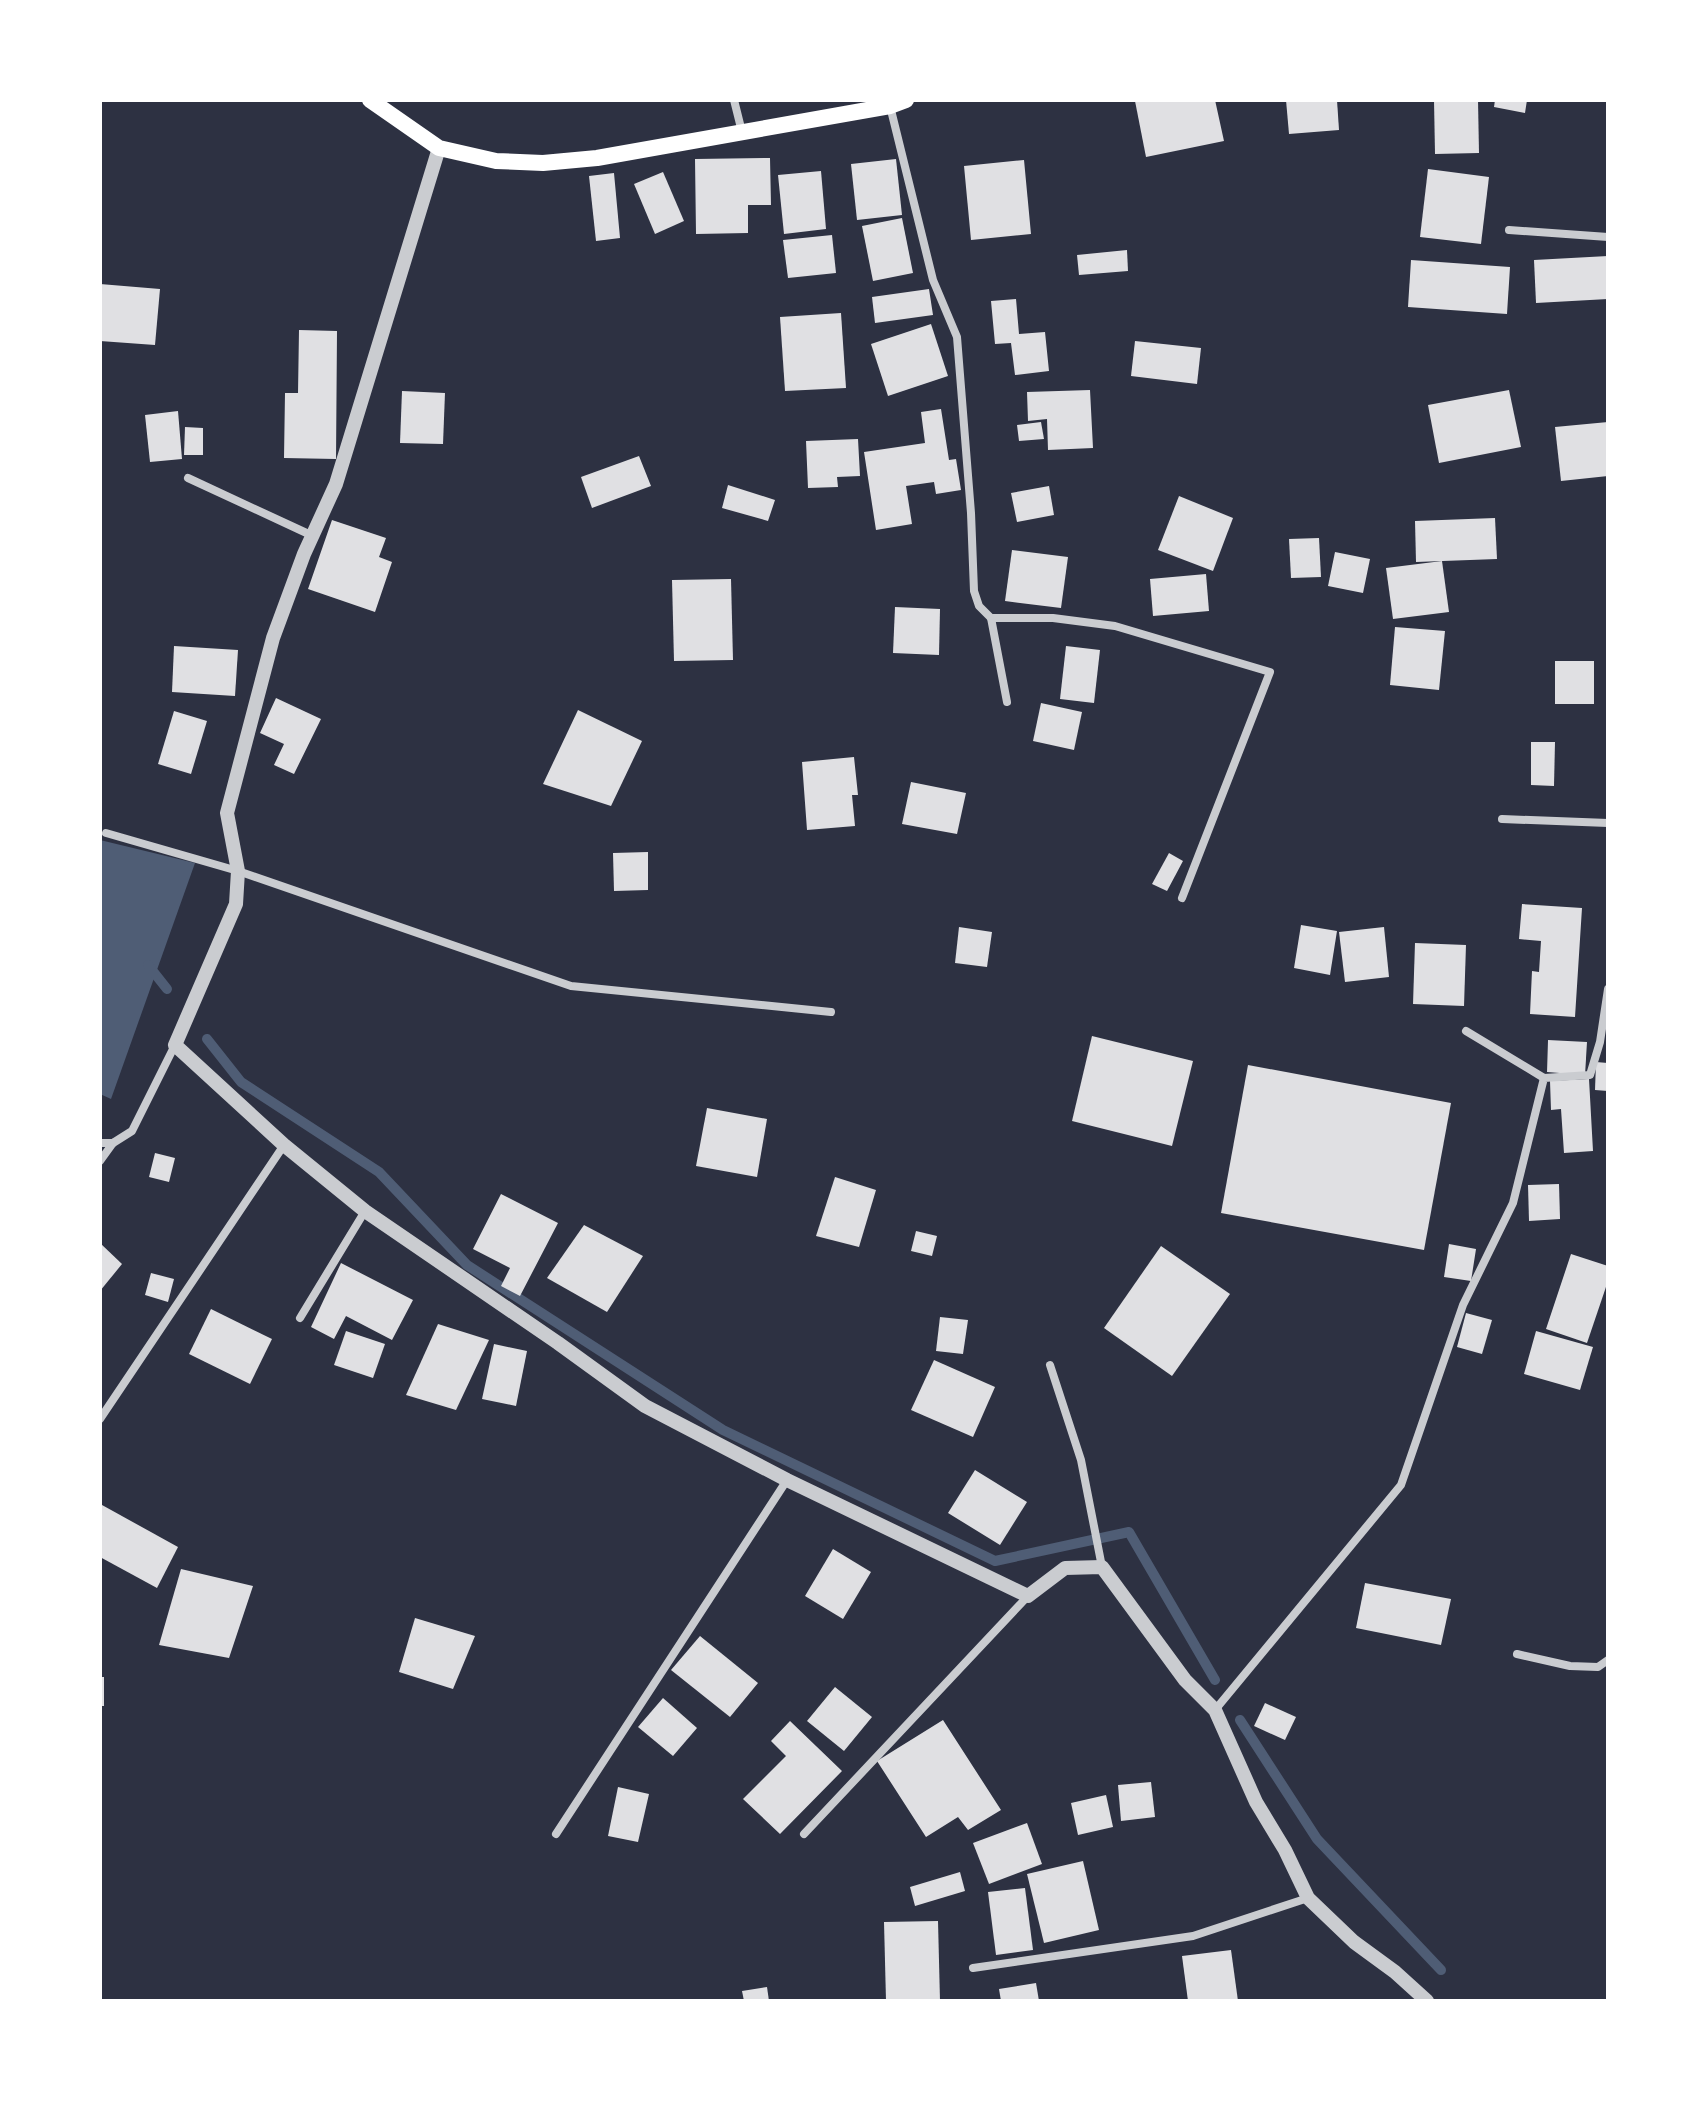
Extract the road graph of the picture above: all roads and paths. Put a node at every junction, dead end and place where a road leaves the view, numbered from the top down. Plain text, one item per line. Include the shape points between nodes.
1 (370, 100) edge
2 (734, 100) edge
3 (898, 103) edge
4 (742, 133) junction
5 (439, 148) junction
6 (1509, 230) dead end
7 (1608, 237) edge
8 (188, 478) dead end
9 (313, 536) junction
10 (991, 618) junction
11 (1007, 702) dead end
12 (1502, 819) dead end
13 (1608, 823) edge
14 (106, 833) dead end
15 (238, 871) junction
16 (1182, 898) dead end
17 (1608, 989) edge
18 (831, 1012) dead end
19 (1466, 1031) dead end
20 (175, 1045) junction
21 (1544, 1078) junction
22 (100, 1143) edge
23 (113, 1143) junction
24 (284, 1145) junction
25 (100, 1161) edge
26 (365, 1211) junction
27 (300, 1318) dead end
28 (1050, 1365) dead end
29 (100, 1419) edge
30 (787, 1480) junction
31 (1102, 1567) junction
32 (1028, 1596) junction
33 (1517, 1654) dead end
34 (1608, 1660) edge
35 (1215, 1710) junction
36 (556, 1834) dead end
37 (804, 1834) dead end
38 (1308, 1898) junction
39 (973, 1968) dead end
40 (1427, 2001) edge

1 - 5 main road
2 - 4 street
3 - 4 main road
3 - 10 street via 933,280 957,337 974,591
4 - 5 main road via 543,163 496,161
5 - 9 street via 336,484
6 - 7 street
8 - 9 street
9 - 15 street via 273,638 227,813
10 - 11 street
10 - 16 street via 1115,626 1270,672
12 - 13 street
14 - 15 street
15 - 18 street via 571,986
15 - 20 street via 236,904
17 - 21 street via 1590,1075
19 - 21 street
20 - 23 street via 132,1131
20 - 24 street
21 - 35 street via 1513,1203 1463,1305 1401,1485
22 - 23 street
23 - 25 street
24 - 26 street
24 - 29 street
26 - 27 street
26 - 30 street via 645,1406
28 - 31 street via 1081,1460
30 - 32 street
30 - 36 street
31 - 32 street via 1065,1568
31 - 35 street via 1185,1680
32 - 37 street
33 - 34 street via 1570,1666 1598,1667
35 - 38 street via 1256,1802
38 - 39 street via 1193,1936
38 - 40 street

